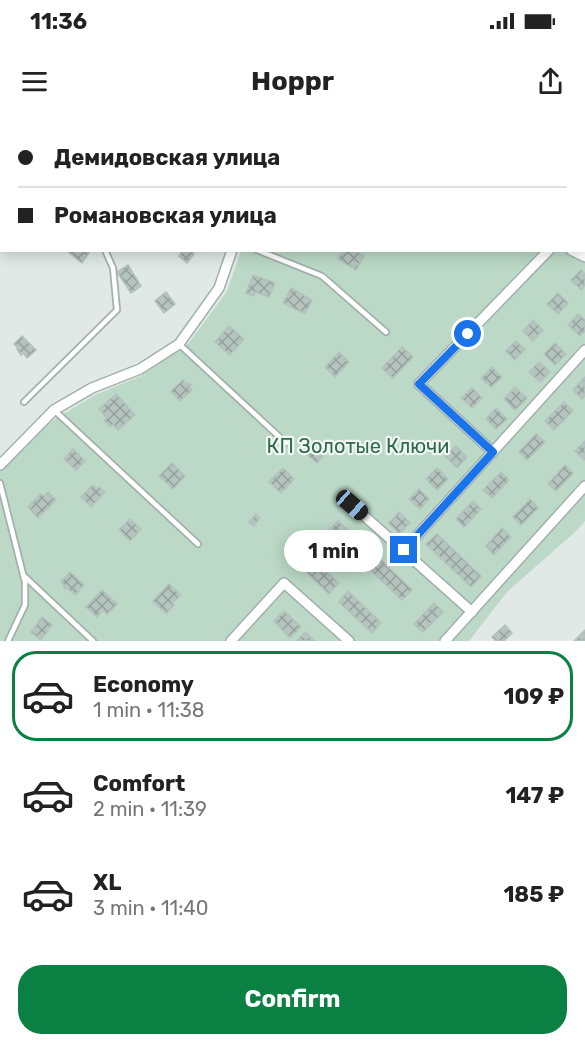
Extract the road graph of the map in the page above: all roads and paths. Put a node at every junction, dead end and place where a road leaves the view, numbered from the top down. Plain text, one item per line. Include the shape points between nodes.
1 (106, 252) edge
2 (231, 252) edge
3 (262, 252) edge
4 (547, 252) edge
5 (386, 332) dead end
6 (179, 344) junction
7 (585, 350) edge
8 (24, 402) dead end
9 (54, 410) junction
10 (286, 443) dead end
11 (493, 452) junction
12 (0, 465) edge
13 (0, 483) edge
14 (585, 486) edge
15 (352, 505) dead end
16 (198, 544) dead end
17 (404, 550) junction
18 (23, 575) junction
19 (472, 612) junction
20 (8, 641) edge
21 (93, 641) edge
22 (231, 641) edge
23 (349, 641) edge
24 (445, 641) edge

1 - 8 lane via 113,268 117,310
2 - 6 street via 219,288
3 - 5 lane via 322,276
4 - 11 street via 419,384
6 - 9 street via 140,369 92,388
6 - 10 lane
7 - 11 street
9 - 12 street
9 - 16 lane
11 - 17 street
13 - 18 lane
14 - 19 street
15 - 17 street
17 - 19 street
18 - 20 lane via 25,605
18 - 21 lane
19 - 24 street
22 - 23 street via 284,582

